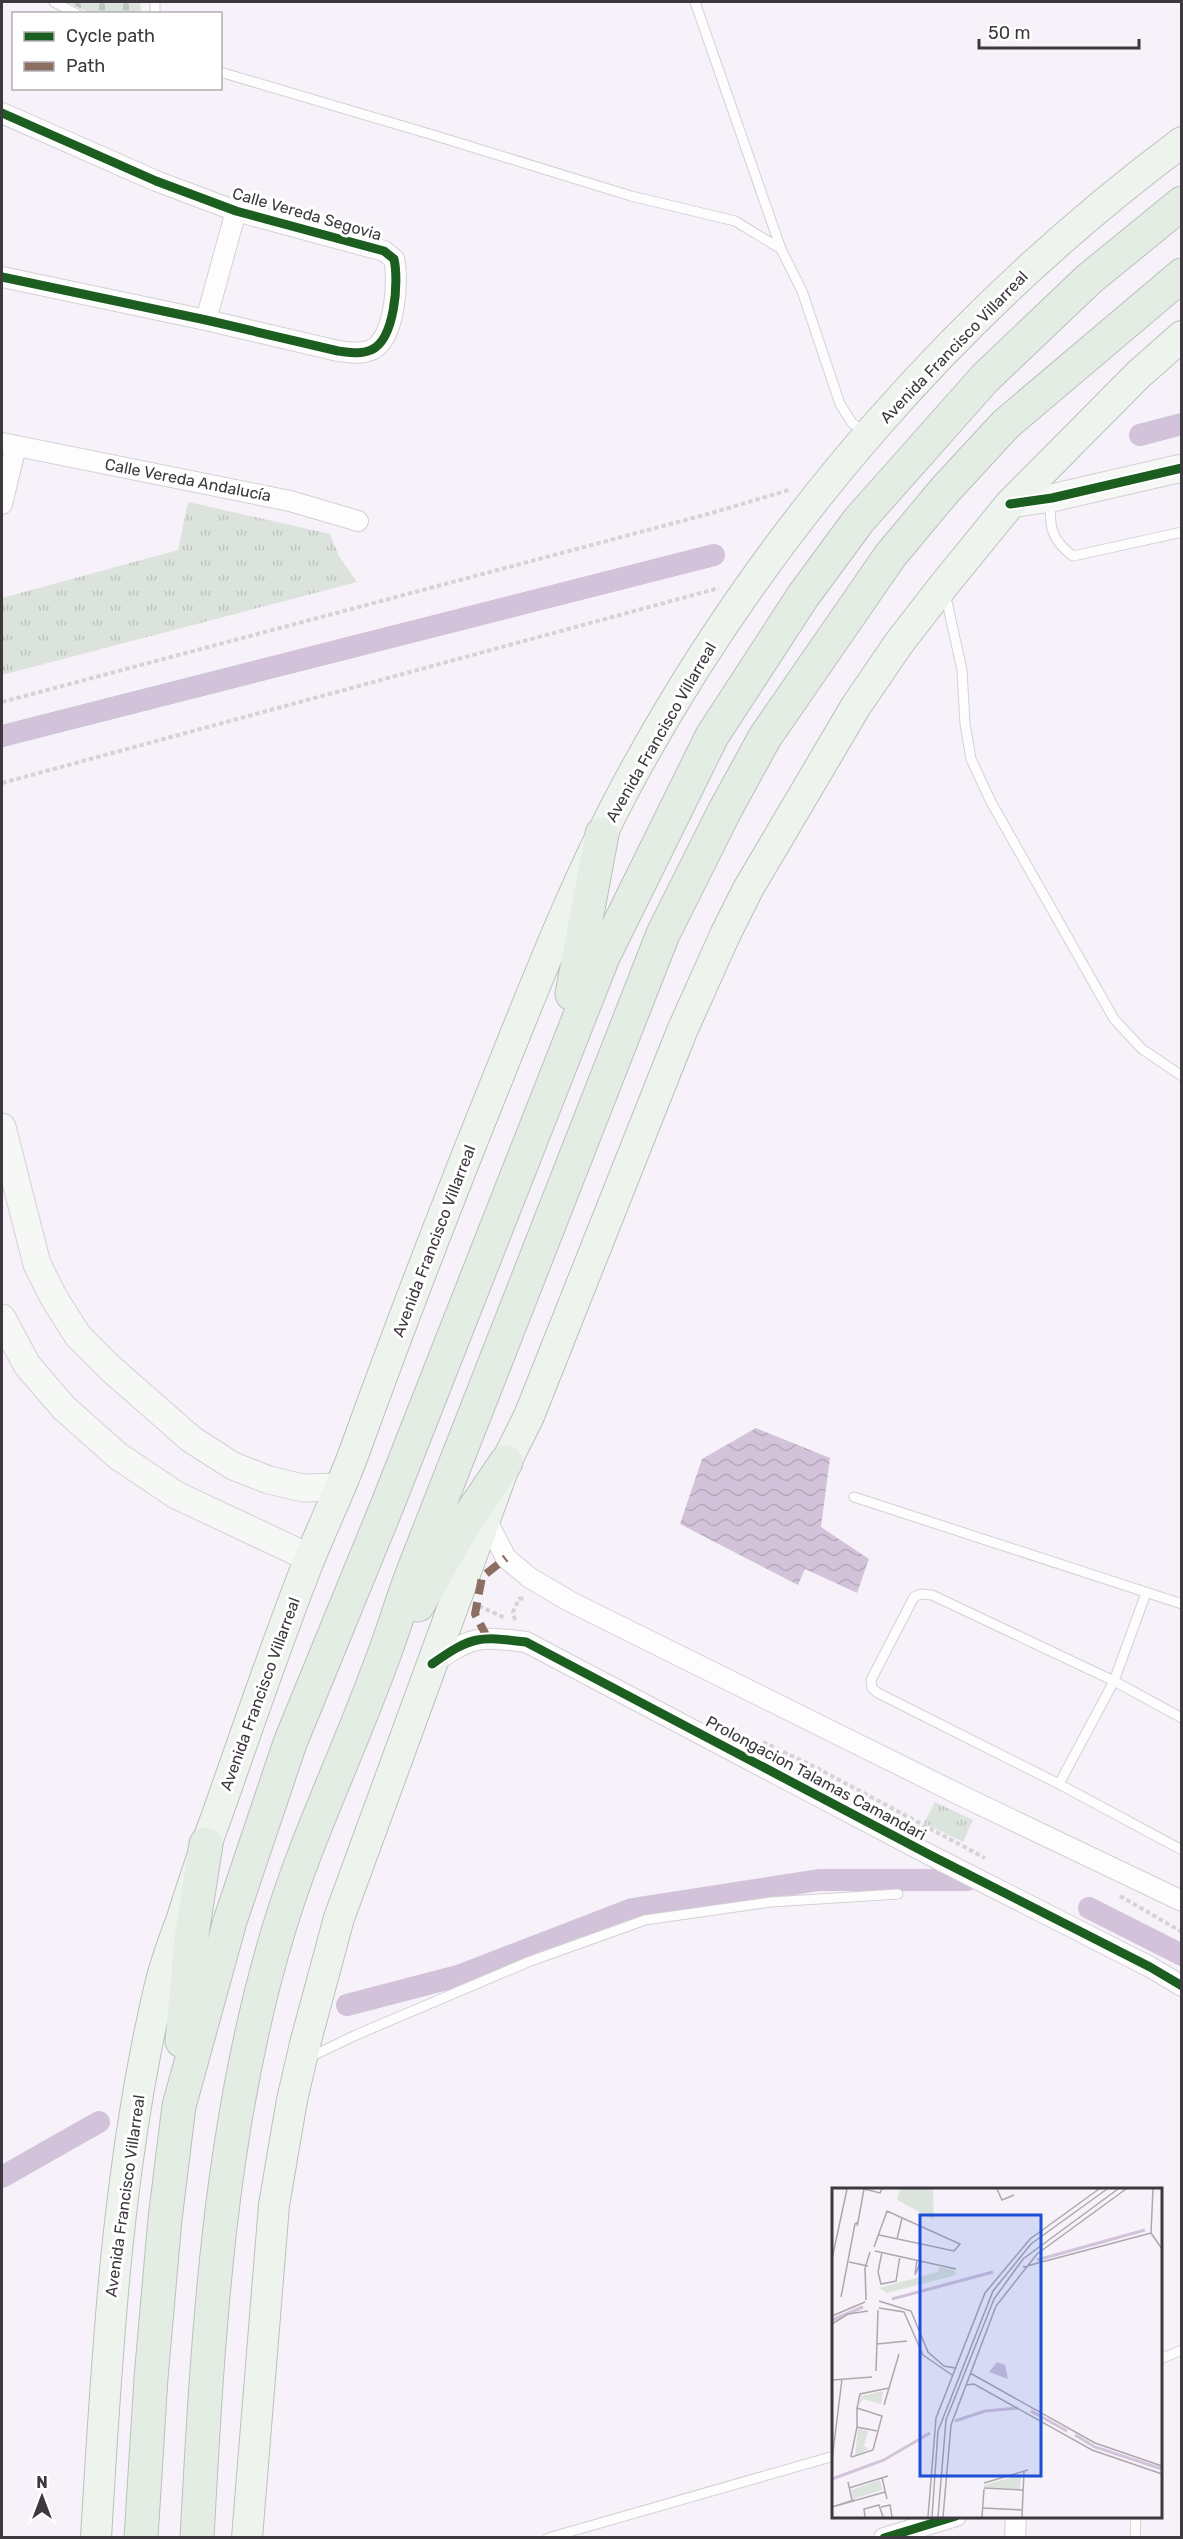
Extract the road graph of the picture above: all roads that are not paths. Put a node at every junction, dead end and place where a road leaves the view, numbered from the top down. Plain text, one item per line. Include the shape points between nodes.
1 (54, 2) edge
2 (695, 2) edge
3 (73, 12) edge
4 (222, 73) edge
5 (2, 113) edge
6 (1182, 142) edge
7 (1182, 203) edge
8 (236, 211) junction
9 (781, 249) junction
10 (1182, 275) edge
11 (2, 277) edge
12 (206, 320) junction
13 (1182, 336) edge
14 (868, 435) junction
15 (9, 445) edge
16 (1182, 468) edge
17 (1052, 498) junction
18 (2, 504) edge
19 (1010, 504) junction
20 (358, 521) dead end
21 (1182, 532) edge
22 (944, 585) junction
23 (602, 834) junction
24 (1182, 1076) edge
25 (548, 1101) junction
26 (2, 1126) edge
27 (2, 1318) edge
28 (506, 1462) junction
29 (342, 1486) junction
30 (854, 1497) dead end
31 (486, 1519) junction
32 (310, 1558) junction
33 (1146, 1593) junction
34 (1182, 1604) edge
35 (432, 1664) junction
36 (376, 1677) junction
37 (1114, 1681) junction
38 (1182, 1718) edge
39 (1059, 1784) junction
40 (206, 1844) junction
41 (1182, 1850) edge
42 (898, 1894) dead end
43 (1182, 1901) edge
44 (1182, 1986) edge
45 (301, 2061) junction
46 (178, 2106) junction
47 (1182, 2350) edge
48 (1162, 2359) edge
49 (832, 2457) edge
50 (953, 2518) edge
51 (1016, 2518) edge
52 (1136, 2518) edge
53 (96, 2538) edge
54 (141, 2538) edge
55 (197, 2538) edge
56 (247, 2538) edge
57 (548, 2538) edge
58 (884, 2538) edge
59 (1015, 2538) edge
60 (1135, 2538) edge

1 - 3 lane
2 - 9 lane
4 - 9 lane via 631,196 735,221
5 - 8 street, Calle Vereda Segovia via 156,181
6 - 14 main road, Avenida Francisco Villarreal via 1071,229 946,351
7 - 25 highway via 1089,279 985,378 859,520 803,596 712,736 679,800 603,957
8 - 12 street, Calle Vereda Segovia
8 - 12 street, Calle Vereda Segovia via 384,251 394,259 397,283 387,333 371,350 358,353
9 - 14 lane via 802,291 840,404 852,423
10 - 36 highway via 1006,423 952,482 890,556 765,737 650,964 411,1577
11 - 12 street, Calle Vereda Segovia
13 - 19 main road
14 - 23 main road, Avenida Francisco Villarreal via 730,612 640,761
15 - 18 street, Calle Vereda Andalucía
15 - 20 street, Calle Vereda Andalucía via 290,501
16 - 17 main road
17 - 19 main road
17 - 21 lane via 1049,521 1055,538 1058,546 1073,556
19 - 22 main road
22 - 24 lane via 962,670 971,759 986,791 1114,1020 1142,1049
22 - 28 main road via 856,706 748,889 682,1031 529,1416
23 - 25 highway via 578,968
23 - 29 main road, Avenida Francisco Villarreal via 493,1089
25 - 46 highway via 290,1743 230,1921
26 - 29 main road via 37,1264 54,1298 86,1343 191,1439 234,1466 303,1488
27 - 32 main road via 27,1365 64,1408 118,1456 176,1495
28 - 31 main road
28 - 36 highway via 462,1527
29 - 32 main road, Avenida Francisco Villarreal
30 - 33 lane
31 - 35 main road
31 - 43 street via 506,1558 530,1578 571,1602
32 - 40 main road, Avenida Francisco Villarreal
33 - 34 lane
33 - 37 lane
35 - 44 street, Prolongacion Talamas Camandari via 461,1644 487,1637 526,1642
35 - 45 main road via 339,1918
36 - 55 highway via 323,1804 278,1931 247,2058 219,2229
37 - 38 lane
37 - 39 lane
37 - 39 lane via 932,1595 914,1597 882,1654 871,1680 872,1688
39 - 41 lane
40 - 46 highway via 191,1940
40 - 53 main road, Avenida Francisco Villarreal via 161,1979 131,2129 109,2313
42 - 45 lane via 771,1902 645,1920 528,1962
45 - 56 main road via 274,2205
46 - 54 highway via 153,2355
47 - 48 lane
49 - 57 lane
50 - 58 street
51 - 59 street
52 - 60 lane

